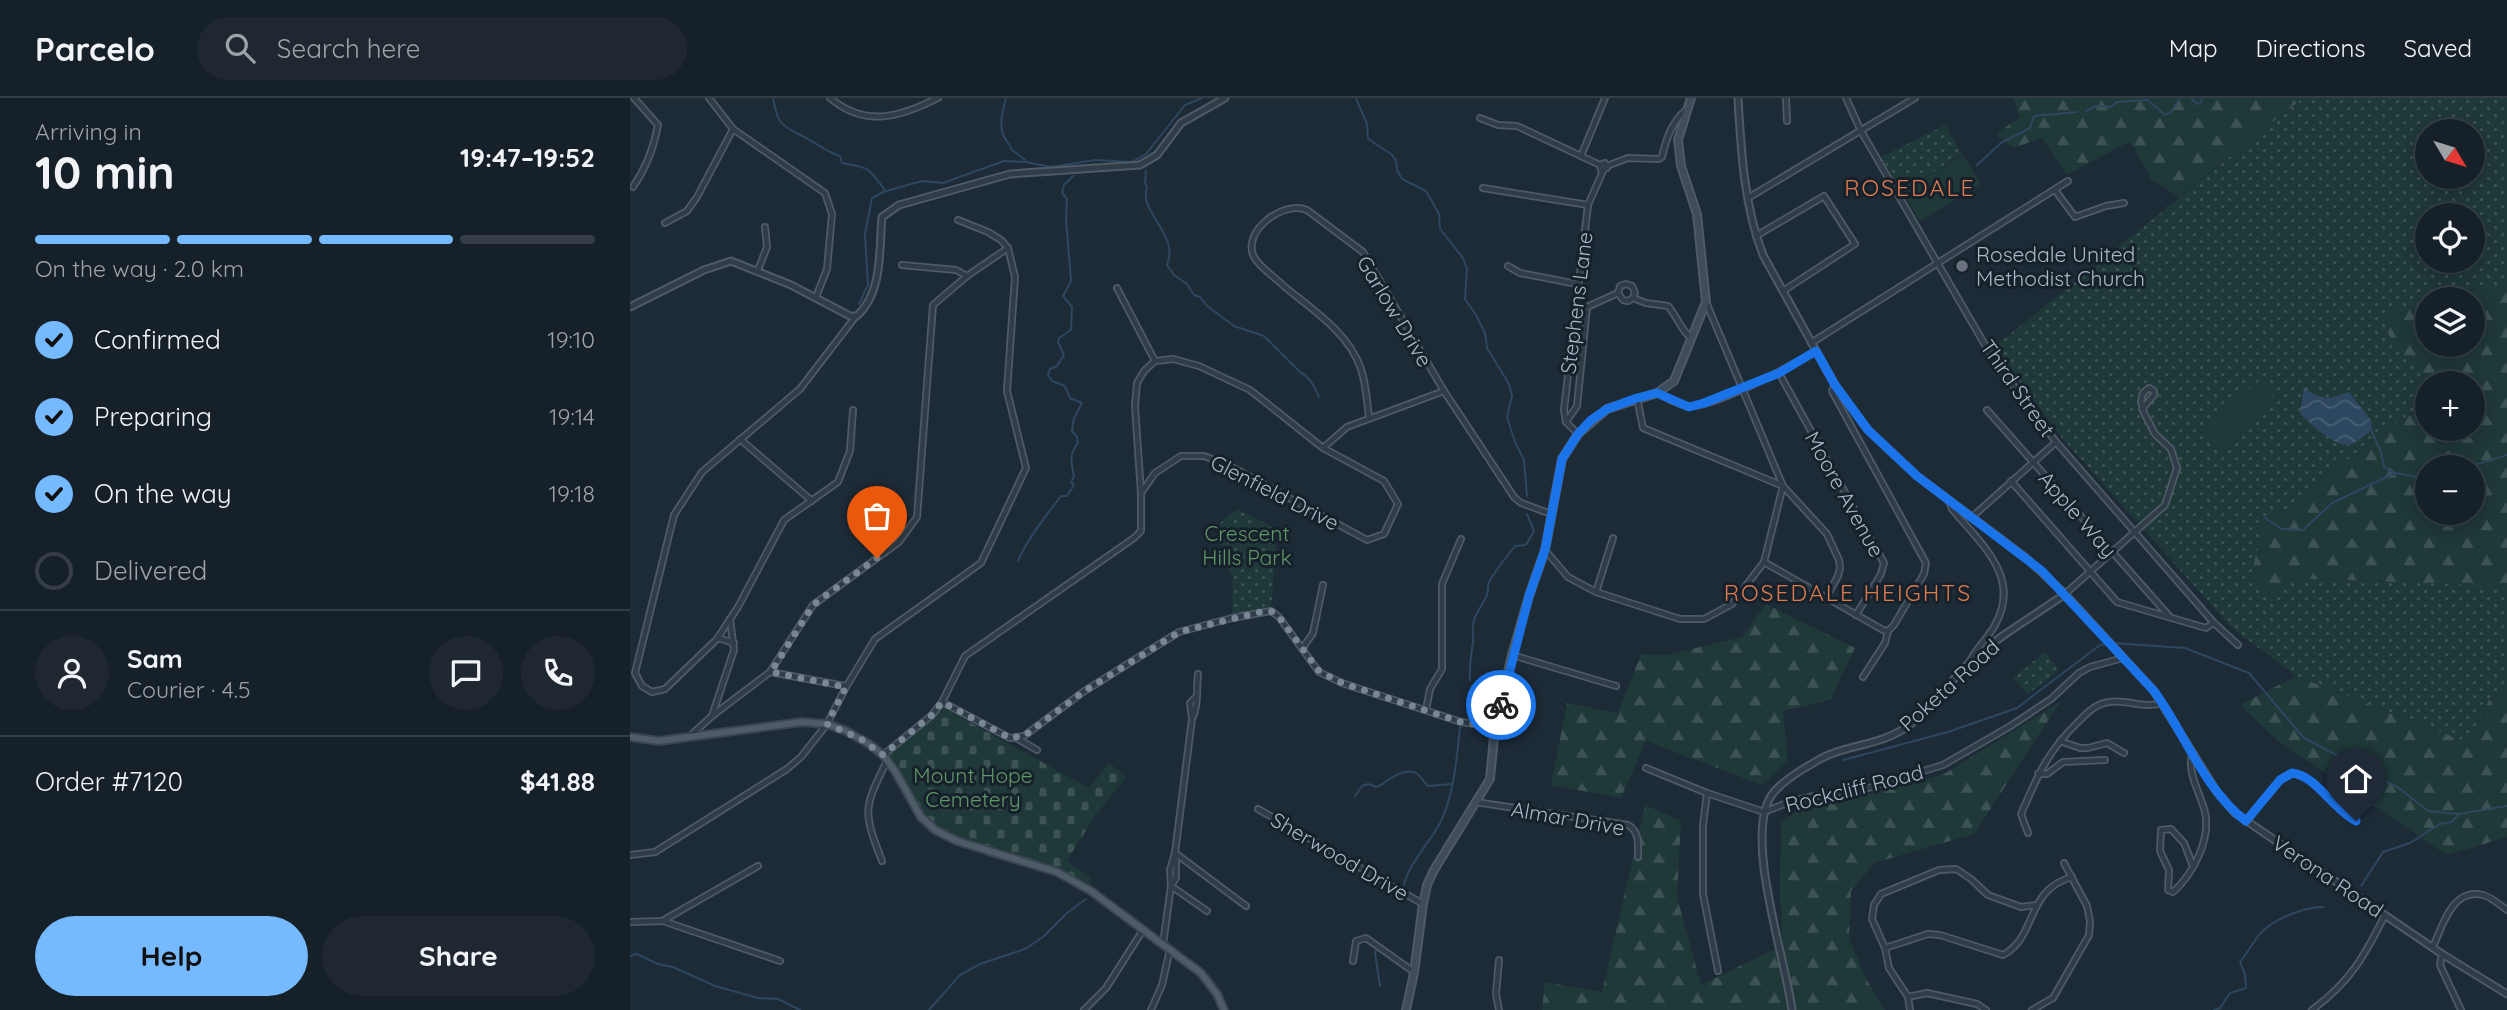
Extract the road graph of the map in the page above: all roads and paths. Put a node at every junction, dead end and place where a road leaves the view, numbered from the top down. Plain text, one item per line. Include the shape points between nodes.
1 (634, 98) edge
2 (709, 98) edge
3 (830, 98) edge
4 (938, 98) edge
5 (1225, 98) edge
6 (1605, 98) edge
7 (1691, 98) edge
8 (1738, 98) edge
9 (1786, 98) edge
10 (1846, 98) edge
11 (1914, 98) edge
12 (1688, 108) junction
13 (1480, 118) dead end
14 (1787, 121) dead end
15 (733, 129) junction
16 (1861, 131) junction
17 (1581, 156) junction
18 (1601, 168) junction
19 (2068, 181) dead end
20 (634, 187) dead end
21 (1483, 188) dead end
22 (2054, 190) junction
23 (1748, 198) junction
24 (2124, 203) dead end
25 (1588, 205) junction
26 (958, 220) dead end
27 (665, 223) dead end
28 (765, 227) dead end
29 (1756, 236) junction
30 (1008, 248) junction
31 (1938, 263) junction
32 (902, 265) dead end
33 (1508, 266) dead end
34 (758, 270) junction
35 (967, 276) junction
36 (1577, 284) junction
37 (1117, 288) dead end
38 (1783, 291) junction
39 (1618, 293) junction
40 (816, 298) junction
41 (1633, 298) junction
42 (1706, 302) junction
43 (630, 307) edge
44 (857, 316) junction
45 (1692, 339) junction
46 (1811, 343) junction
47 (1816, 351) junction
48 (1155, 360) junction
49 (1779, 373) junction
50 (1835, 385) junction
51 (1743, 388) junction
52 (1444, 391) junction
53 (1657, 393) junction
54 (1637, 398) junction
55 (2142, 409) dead end
56 (853, 410) dead end
57 (1987, 410) dead end
58 (1369, 417) junction
59 (1566, 422) junction
60 (1578, 434) junction
61 (740, 439) junction
62 (2056, 442) junction
63 (1323, 448) junction
64 (2033, 461) junction
65 (2011, 481) junction
66 (1783, 486) junction
67 (1140, 493) junction
68 (1949, 500) junction
69 (812, 501) junction
70 (1550, 514) junction
71 (1972, 517) junction
72 (2135, 533) junction
73 (1613, 538) dead end
74 (1461, 539) dead end
75 (1545, 550) junction
76 (2112, 553) junction
77 (1764, 562) junction
78 (2090, 573) junction
79 (1322, 585) dead end
80 (1596, 592) junction
81 (2065, 594) junction
82 (1826, 597) junction
83 (1856, 615) junction
84 (2170, 617) junction
85 (730, 618) junction
86 (2214, 623) junction
87 (1888, 631) junction
88 (718, 638) junction
89 (734, 643) junction
90 (2238, 645) dead end
91 (1302, 649) junction
92 (1512, 655) junction
93 (2123, 658) junction
94 (1970, 662) junction
95 (771, 672) junction
96 (1198, 674) dead end
97 (1863, 677) dead end
98 (1616, 686) dead end
99 (846, 687) junction
100 (942, 702) junction
101 (2163, 703) junction
102 (1426, 710) junction
103 (712, 716) junction
104 (827, 724) junction
105 (1496, 727) junction
106 (630, 737) edge
107 (689, 737) junction
108 (1016, 738) junction
109 (2059, 741) junction
110 (1037, 750) dead end
111 (2194, 752) junction
112 (2124, 753) dead end
113 (885, 757) junction
114 (2105, 760) dead end
115 (1646, 768) dead end
116 (2038, 774) junction
117 (1707, 793) junction
118 (1474, 802) junction
119 (1258, 809) dead end
120 (1764, 812) junction
121 (2246, 821) junction
122 (2356, 821) dead end
123 (2028, 833) dead end
124 (1175, 853) junction
125 (630, 855) edge
126 (1638, 857) dead end
127 (882, 861) dead end
128 (2064, 863) dead end
129 (758, 866) dead end
130 (2193, 866) junction
131 (2072, 877) junction
132 (1171, 886) junction
133 (1423, 904) junction
134 (2036, 905) junction
135 (1246, 906) dead end
136 (2507, 910) edge
137 (1207, 911) dead end
138 (2386, 915) junction
139 (663, 921) junction
140 (630, 922) edge
141 (1143, 929) junction
142 (1167, 946) junction
143 (2433, 947) junction
144 (1885, 948) junction
145 (2442, 954) junction
146 (1499, 960) dead end
147 (780, 961) dead end
148 (1353, 961) dead end
149 (1718, 971) dead end
150 (1415, 972) junction
151 (2507, 994) edge
152 (1908, 997) junction
153 (1084, 1010) edge
154 (1151, 1010) edge
155 (1224, 1010) edge
156 (1406, 1010) edge
157 (1499, 1010) edge
158 (1792, 1010) edge
159 (1910, 1010) edge
160 (1986, 1010) edge
161 (2032, 1010) edge
162 (2312, 1010) edge
163 (2461, 1010) edge

1 - 20 street via 658,125
2 - 15 street
3 - 4 street via 868,118 888,117
5 - 44 street via 1181,123 1157,155 1140,165 1010,174 898,205 882,217 873,294
6 - 17 street
7 - 12 main road
8 - 23 street, Verona Road
9 - 14 street
10 - 16 street, Third Street
11 - 16 street
12 - 18 street via 1675,122 1662,157 1628,158 1607,166 1603,163
12 - 42 main road via 1678,140 1681,166 1697,214
13 - 17 street via 1517,126
15 - 27 street via 698,197 687,211
15 - 40 street via 825,193 832,214 827,269
16 - 23 street
16 - 31 street, Third Street
17 - 18 street
18 - 25 street, Stephens Lane
19 - 22 street
21 - 25 street
22 - 24 street via 2076,218
22 - 31 street
23 - 29 street, Verona Road
25 - 36 street, Stephens Lane
26 - 30 street via 988,232
28 - 34 street via 767,247
29 - 38 street, Verona Road
29 - 38 street via 1824,196 1855,244
30 - 35 street
30 - 99 street via 1015,277 1007,391 1026,468 981,563 875,639
31 - 46 street
31 - 62 street, Third Street via 1992,357
32 - 35 street via 956,270
33 - 36 street via 1520,273
34 - 40 street
34 - 43 street via 731,261
35 - 95 street via 933,305 917,517 899,542 813,605
36 - 59 street, Stephens Lane via 1563,410
37 - 48 street
38 - 46 street, Verona Road
39 - 41 street via 1623,300
39 - 41 street via 1620,286 1629,284
39 - 59 street via 1587,307 1577,406
40 - 44 street
41 - 45 street via 1668,306 1681,330
42 - 45 main road
42 - 51 street
44 - 61 street via 800,389
45 - 53 main road via 1674,381
46 - 47 street, Verona Road
47 - 49 street
47 - 50 street, Verona Road
48 - 63 street via 1199,366 1250,390
48 - 67 street via 1137,383
49 - 51 street
49 - 83 street, Moore Avenue via 1884,563
50 - 68 street, Verona Road via 1868,430
50 - 87 street via 1832,391 1926,563 1924,574
51 - 53 street via 1689,407
51 - 66 street
52 - 58 street
52 - 58 street, Garlow Drive via 1363,253 1307,210 1289,207 1255,232 1251,243 1254,257 1339,332 1362,372
52 - 70 street via 1517,500
53 - 54 main road
54 - 60 main road via 1607,409
54 - 66 street via 1643,428
55 - 72 street, Poketa Road via 2155,434 2171,449 2177,468 2165,505
56 - 69 street via 850,452 838,482
57 - 64 street, Apple Way
58 - 63 street via 1347,427
59 - 60 street
60 - 70 main road via 1562,459
61 - 69 street
61 - 88 street via 702,472 674,515 635,674 652,692 665,689
62 - 64 street
62 - 72 street, Third Street
63 - 67 street, Glenfield Drive via 1384,481 1398,503 1384,534 1367,540 1204,456 1181,456 1155,473
64 - 65 street
64 - 76 street, Apple Way
65 - 71 street
65 - 78 street
66 - 77 street
66 - 82 street via 1827,534 1839,560 1838,576
67 - 100 street via 1141,531 965,656
68 - 71 street, Verona Road
68 - 94 street via 2004,581 1999,617
69 - 85 street via 784,520
70 - 75 main road
71 - 81 street, Verona Road
72 - 76 street, Poketa Road
72 - 86 street, Third Street
73 - 80 street
74 - 102 street via 1442,584 1442,668 1430,689
75 - 80 street via 1568,577
75 - 92 main road
76 - 78 street, Poketa Road
76 - 84 street, Apple Way
77 - 80 street via 1732,604 1704,619 1680,619
77 - 82 street
78 - 81 street, Poketa Road
78 - 84 street via 2117,602
79 - 91 street via 1313,633
81 - 93 street, Verona Road
81 - 94 street, Poketa Road
82 - 83 street
83 - 87 street
84 - 86 street via 2206,628
85 - 88 street
85 - 89 street
86 - 90 street, Third Street
87 - 97 street
88 - 89 street
89 - 103 street
91 - 102 street via 1319,671 1342,683
91 - 108 street via 1271,611 1179,632
92 - 98 street
92 - 105 main road
93 - 101 street, Verona Road
93 - 120 street, Rockcliff Road via 2079,673 2051,699 1943,765 1865,789 1792,801
94 - 120 street, Poketa Road via 1903,730 1820,759 1778,788
95 - 99 street
95 - 103 street
96 - 124 street via 1189,709 1192,719
99 - 104 street
100 - 108 street
100 - 113 street
101 - 109 street via 2098,704
101 - 111 street, Verona Road
102 - 105 street
103 - 107 street
104 - 107 main road via 802,722
104 - 113 main road via 861,739
104 - 125 street via 787,769 655,852
105 - 118 main road via 1492,772
106 - 107 main road via 651,741
108 - 110 street
109 - 112 street via 2080,748 2107,743
109 - 116 street
111 - 121 street, Verona Road via 2230,808
111 - 130 street via 2190,762 2206,821
113 - 127 street via 867,815
113 - 141 main road via 921,817 935,830 1063,876 1094,892
114 - 116 street via 2063,762 2047,774
115 - 117 street, Rockcliff Road
116 - 123 street via 2021,814
117 - 120 street, Rockcliff Road
117 - 149 street via 1703,894
118 - 126 street, Almar Drive via 1628,825 1637,837
118 - 133 main road via 1434,870
119 - 133 street, Sherwood Drive
120 - 158 street via 1773,925
121 - 122 street via 2280,780 2292,773 2308,777
121 - 138 street, Verona Road
124 - 132 street via 1177,871
124 - 135 street
128 - 131 street
129 - 139 street
130 - 130 street via 2173,892 2168,890 2161,830 2171,829 2181,839
131 - 134 street via 2056,882
131 - 161 street via 2087,906 2089,935 2053,998
132 - 137 street
132 - 142 street
133 - 150 main road
134 - 144 street via 2022,937 2003,955 1928,934
134 - 144 street via 2008,904 1988,895 1956,869 1939,870 1881,894 1872,919
136 - 143 street via 2484,895 2468,895 2449,912
138 - 143 street, Verona Road
138 - 162 street via 2345,982
139 - 140 street
139 - 147 street
141 - 142 main road
141 - 153 street via 1106,988
142 - 154 street via 1162,985
142 - 155 main road via 1206,979
143 - 145 street, Verona Road
144 - 152 street via 1889,968
145 - 151 street, Verona Road
145 - 163 street via 2441,965
146 - 157 street
148 - 150 street via 1356,942 1366,938
150 - 156 main road
152 - 159 street
152 - 160 street via 1927,993

